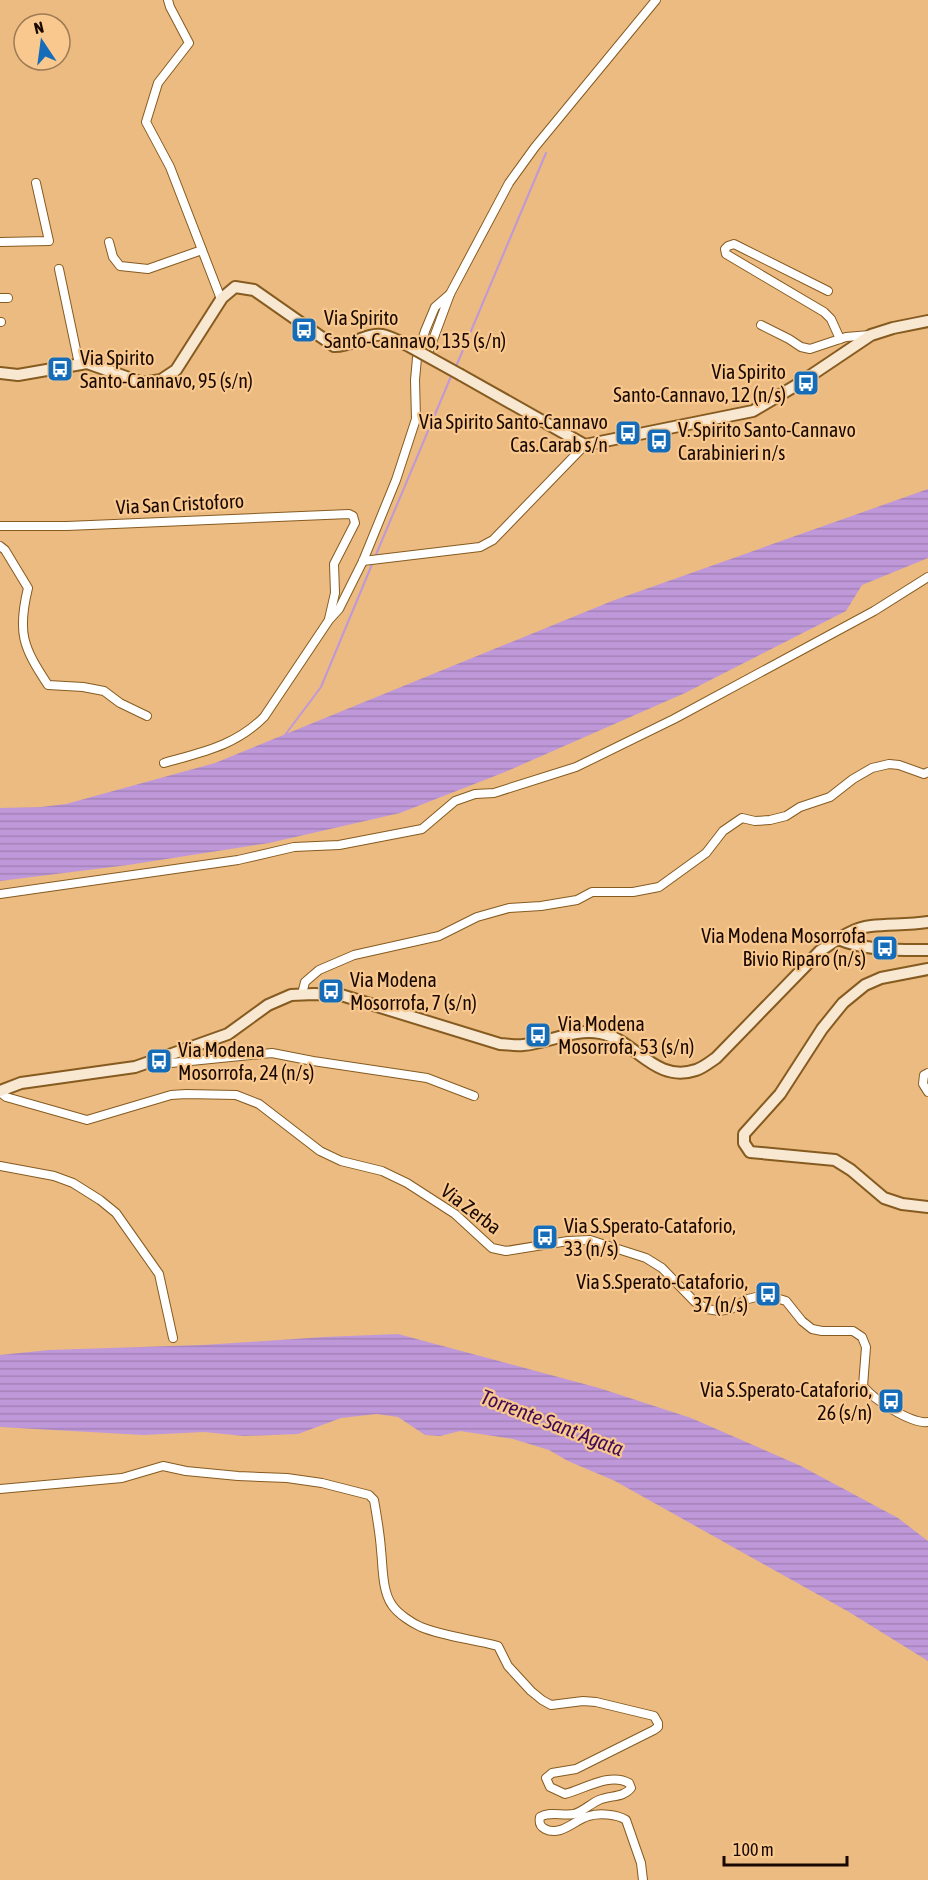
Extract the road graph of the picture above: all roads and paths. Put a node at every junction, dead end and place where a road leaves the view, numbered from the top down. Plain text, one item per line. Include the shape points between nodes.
1 (168, 0) edge
2 (656, 0) edge
3 (36, 183) dead end
4 (0, 242) edge
5 (109, 242) dead end
6 (202, 250) junction
7 (59, 269) dead end
8 (828, 291) dead end
9 (450, 294) junction
10 (221, 299) junction
11 (928, 321) edge
12 (761, 325) dead end
13 (871, 335) junction
14 (840, 339) junction
15 (427, 356) junction
16 (79, 364) junction
17 (0, 373) edge
18 (585, 445) junction
19 (0, 526) edge
20 (0, 546) edge
21 (366, 560) junction
22 (928, 576) edge
23 (329, 620) junction
24 (147, 716) dead end
25 (164, 763) dead end
26 (928, 772) edge
27 (0, 894) edge
28 (928, 921) edge
29 (838, 939) junction
30 (928, 950) edge
31 (928, 969) edge
32 (302, 994) junction
33 (136, 1066) junction
34 (928, 1073) edge
35 (0, 1091) edge
36 (928, 1092) edge
37 (474, 1096) dead end
38 (0, 1166) edge
39 (928, 1207) edge
40 (173, 1338) dead end
41 (928, 1422) edge
42 (0, 1489) edge
43 (643, 1880) edge

1 - 6 street via 189,43 158,83 146,122 170,167
2 - 9 street via 509,183
3 - 4 street via 49,241
5 - 6 street via 120,266 148,269
6 - 10 street
7 - 16 street
8 - 14 street via 734,244 725,249 726,254 824,312
9 - 15 street
9 - 21 street via 435,308 425,331 417,358 416,418
10 - 15 street, bridge via 235,287 254,290 334,346 382,335
10 - 16 street via 176,370 160,380 143,383 87,363
11 - 13 street
12 - 14 street via 810,349
13 - 14 street
13 - 18 street via 753,411
15 - 18 street, bridge
16 - 17 street via 18,375
18 - 21 street via 493,540 480,547
19 - 23 street, Via San Cristoforo via 340,513 353,516 355,523 334,564 335,593
20 - 24 street via 28,588 22,614 23,637 48,686 104,691
21 - 23 street
22 - 27 street via 874,611 665,724 576,767 456,801 422,829 339,845 294,847 238,860
23 - 25 street via 253,728 224,746
26 - 32 street via 889,764 872,768 830,797 786,816 770,820 742,818 731,824 705,853 659,887 633,892 592,892 577,900 477,916 439,936 354,955 320,970 305,982
28 - 29 street via 870,926
29 - 30 street via 862,947
29 - 32 street via 820,951 716,1058 697,1070 680,1072 655,1067 601,1033 581,1032 524,1045 500,1044 341,995
31 - 39 street via 881,978 865,985 843,1004 780,1094 744,1134 744,1143 750,1152 835,1160 884,1198
32 - 33 street via 268,1005 228,1034
33 - 35 street via 21,1083
33 - 37 street via 272,1053 427,1078
34 - 36 street via 923,1084
35 - 41 street, Via Zerba via 6,1097 87,1120 171,1095 236,1095 259,1104 320,1151 406,1183 455,1214 492,1248 506,1251 590,1240 646,1258 707,1309 731,1309 748,1299 773,1297 786,1301 812,1329 852,1331 862,1337 866,1347 863,1386 869,1394 907,1417
38 - 40 street via 73,1183 116,1214 159,1275
42 - 43 street via 122,1478 164,1466 287,1478 369,1495 374,1500 388,1596 399,1613 420,1626 498,1646 508,1666 531,1691 551,1705 596,1702 654,1716 658,1723 654,1730 576,1769 552,1773 546,1778 550,1786 565,1794 591,1784 623,1780 631,1788 627,1792 599,1800 583,1811 545,1814 539,1821 548,1830 561,1830 589,1816 620,1816 626,1820 634,1842

